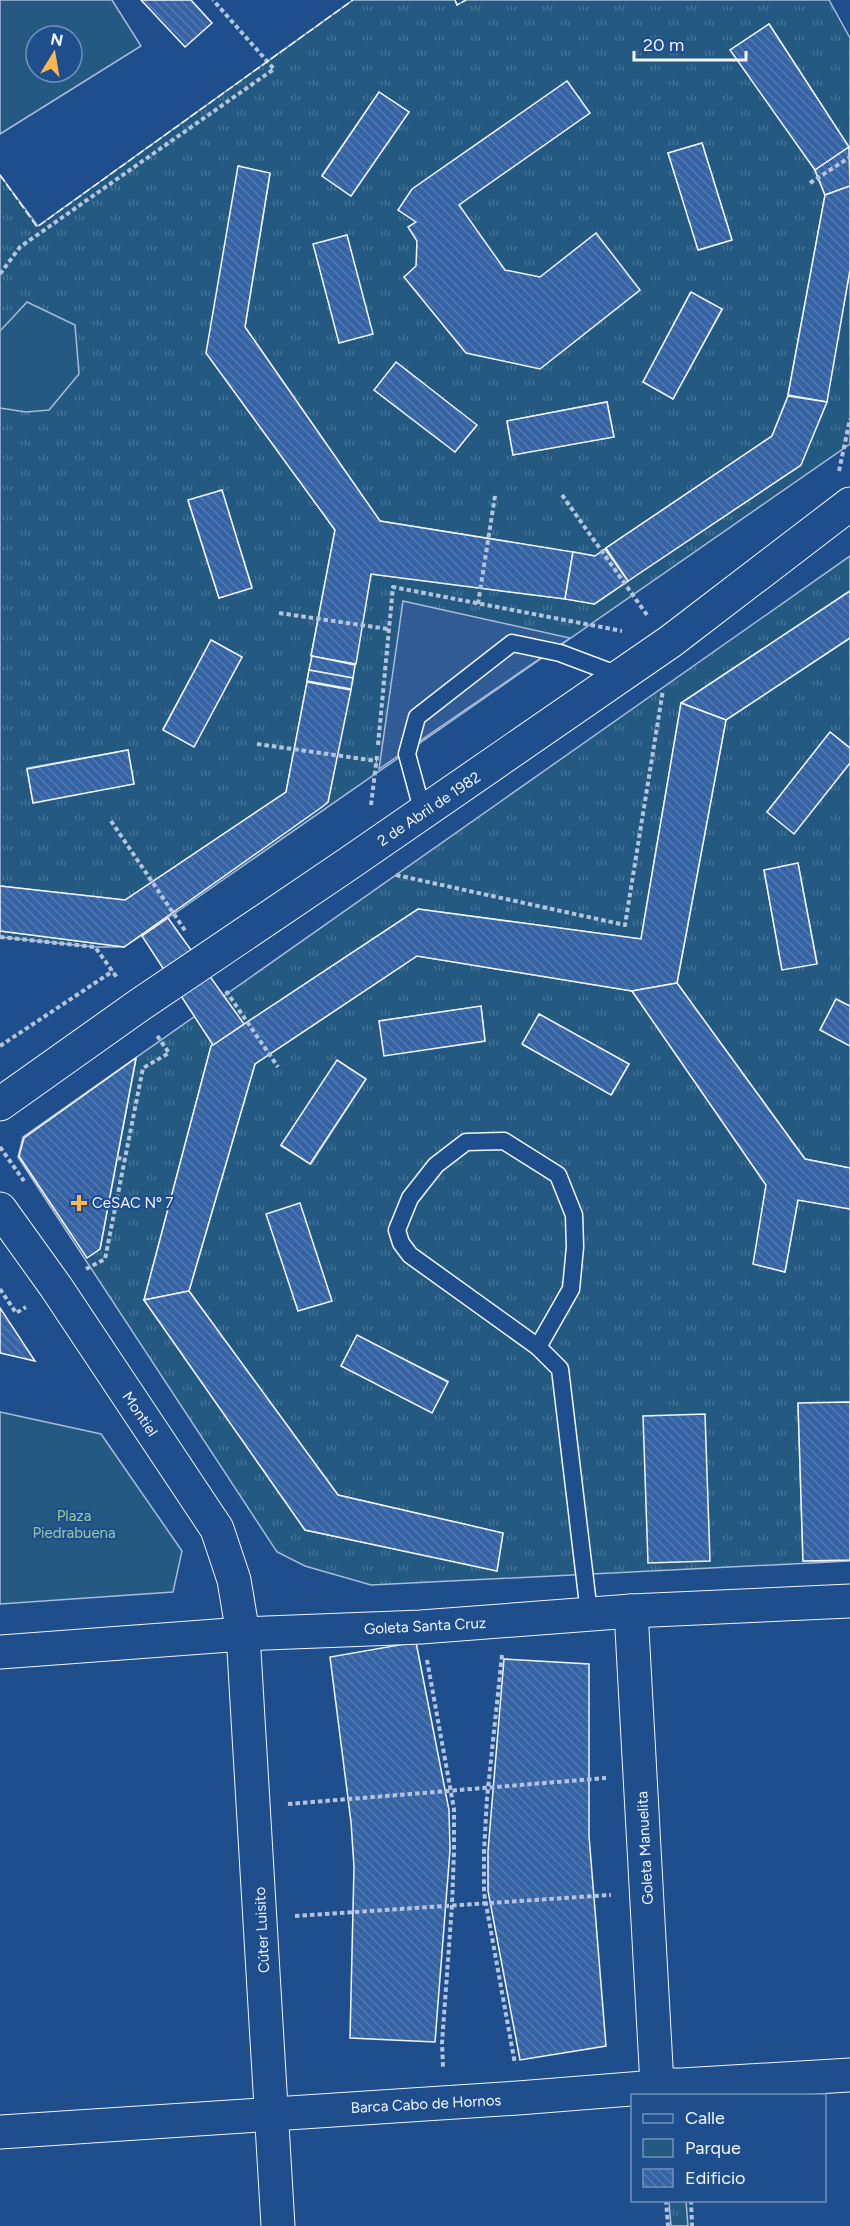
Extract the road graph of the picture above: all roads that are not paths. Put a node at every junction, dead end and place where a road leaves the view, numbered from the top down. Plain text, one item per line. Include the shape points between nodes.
1 (850, 504) edge
2 (621, 676) junction
3 (423, 813) junction
4 (0, 1104) edge
5 (0, 1209) edge
6 (538, 1347) junction
7 (850, 1600) edge
8 (631, 1611) junction
9 (590, 1613) junction
10 (243, 1634) junction
11 (0, 1652) edge
12 (850, 2075) edge
13 (657, 2085) junction
14 (271, 2113) junction
15 (0, 2132) edge
16 (278, 2226) edge

1 - 2 street, 2 de Abril de 1982
2 - 3 street, 2 de Abril de 1982
2 - 3 lane via 560,653 512,643 417,717 406,754
3 - 4 street, 2 de Abril de 1982
5 - 10 street, Montiel via 217,1529 234,1580
6 - 6 lane via 410,1255 401,1243 397,1230 410,1198 436,1166 466,1142 504,1141 558,1175 574,1215 572,1289
6 - 9 lane via 560,1369
7 - 8 street, Goleta Santa Cruz
8 - 9 street, Goleta Santa Cruz
8 - 13 street, Goleta Manuelita
9 - 10 street, Goleta Santa Cruz via 505,1622
10 - 11 street, Goleta Santa Cruz
10 - 14 street, Cúter Luisito
12 - 13 street, Barca Cabo de Hornos
13 - 14 street, Barca Cabo de Hornos
14 - 15 street, Barca Cabo de Hornos
14 - 16 street, Cúter Luisito

